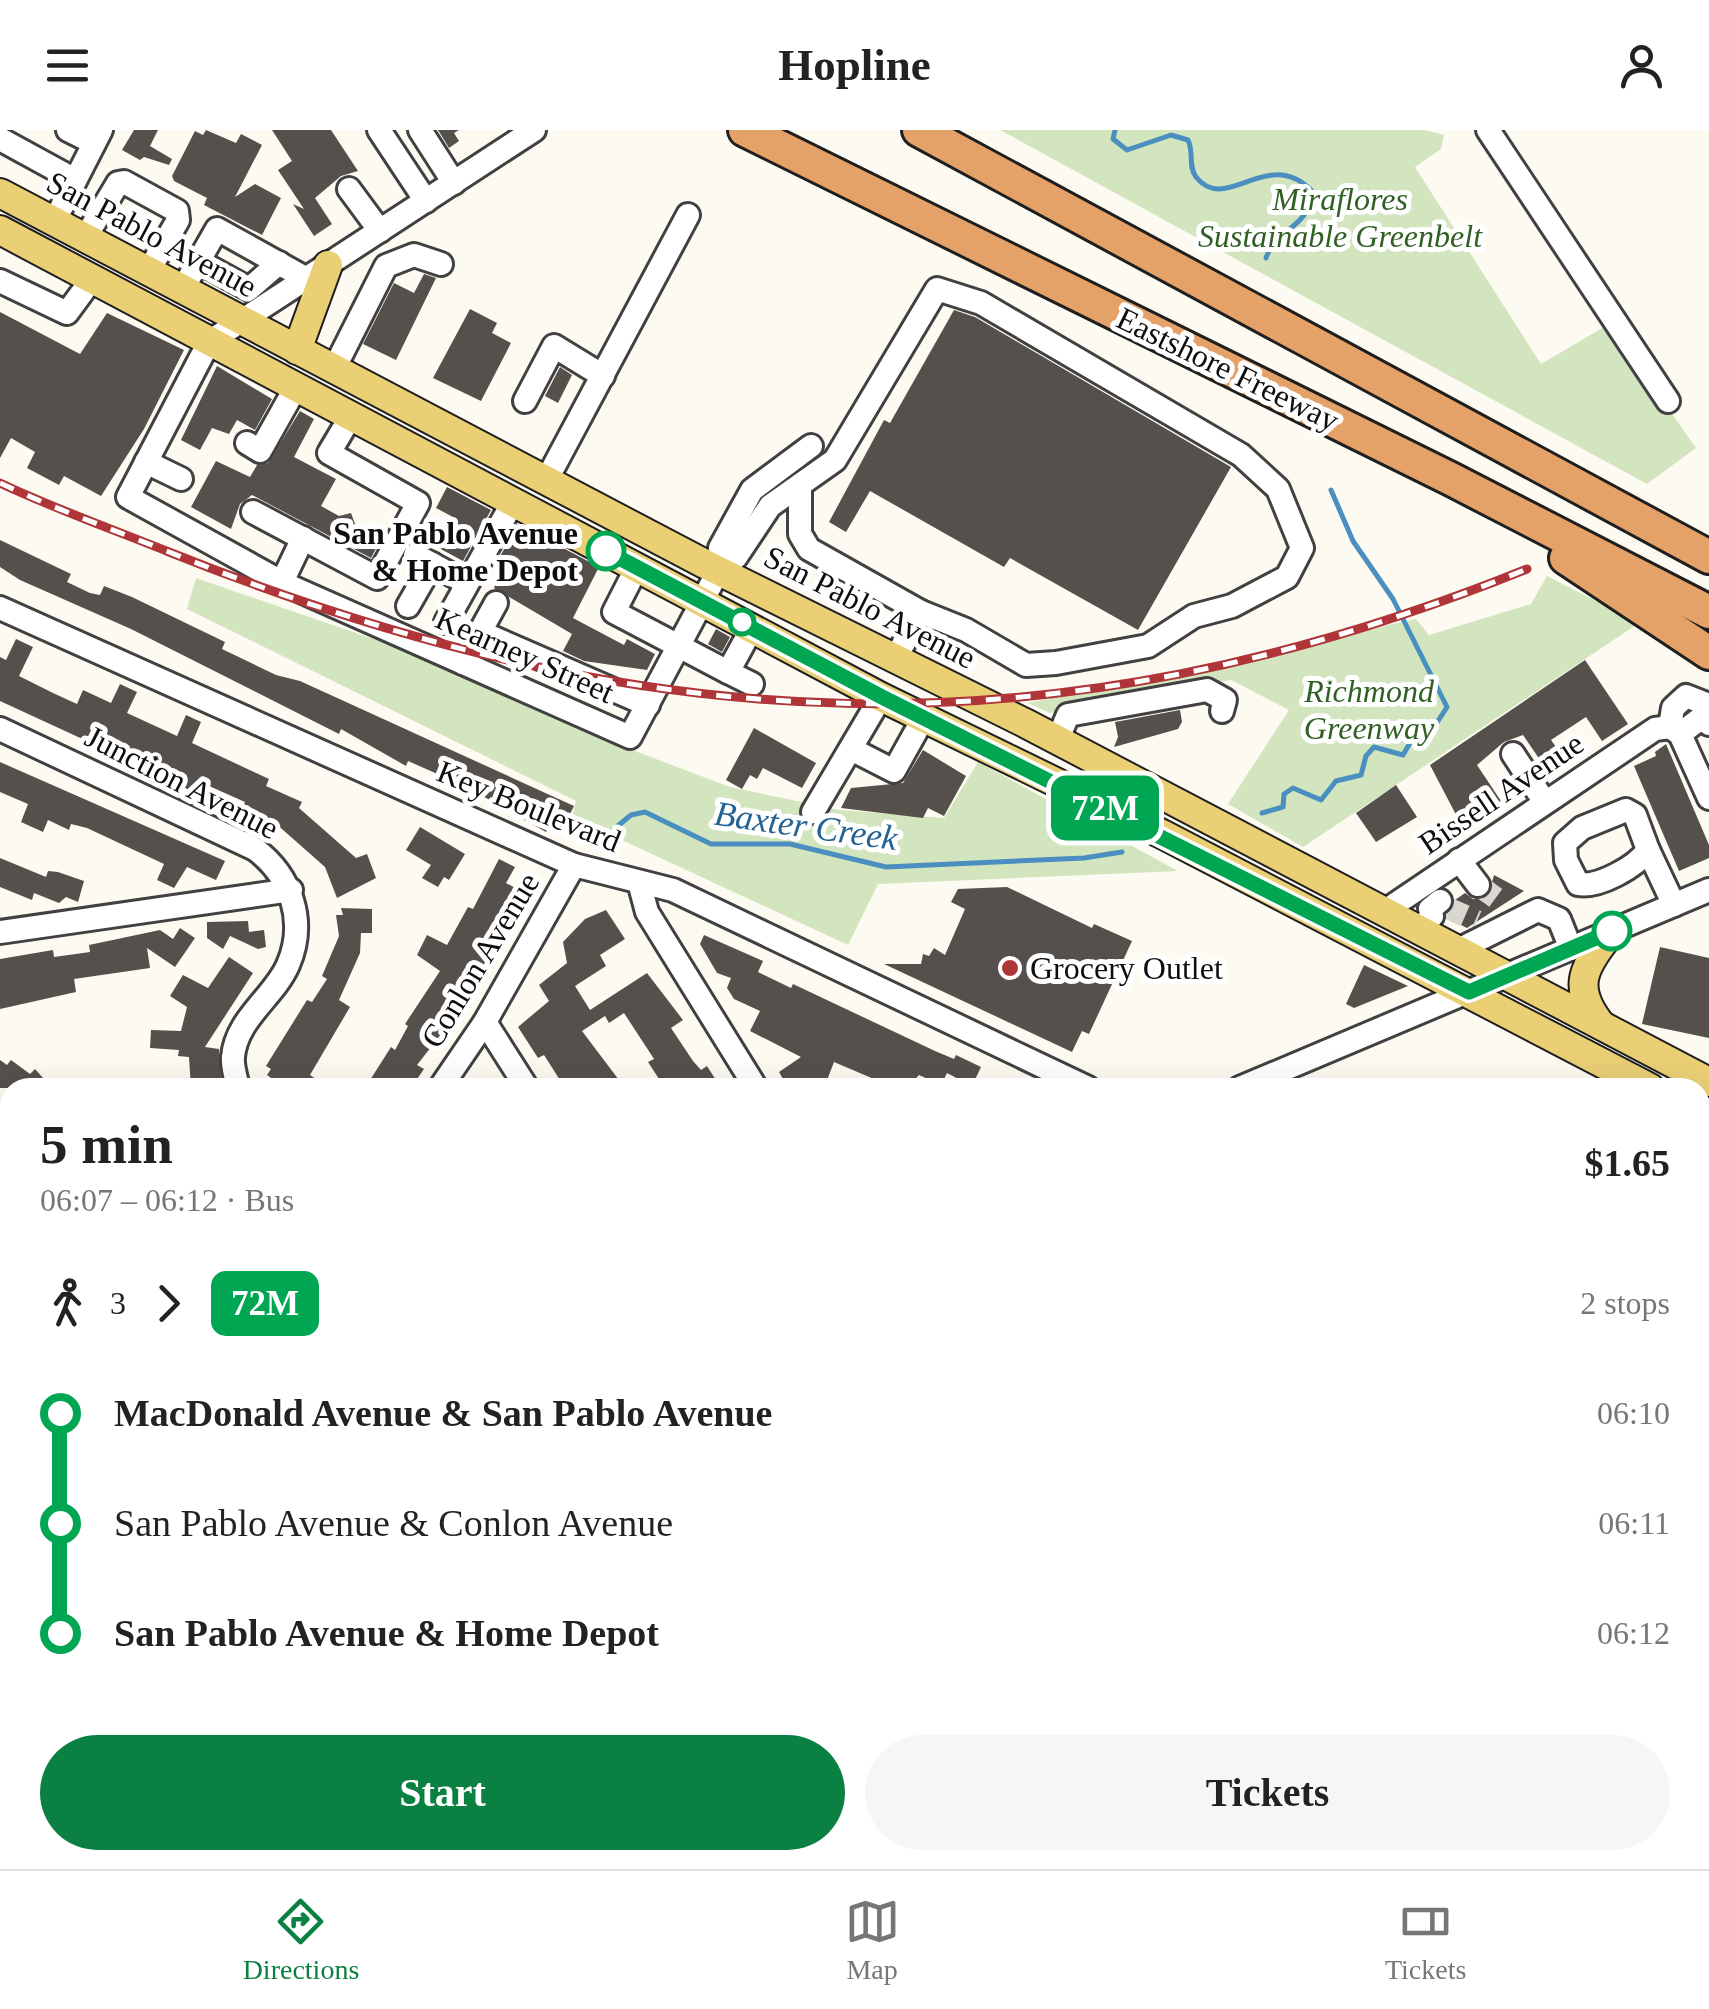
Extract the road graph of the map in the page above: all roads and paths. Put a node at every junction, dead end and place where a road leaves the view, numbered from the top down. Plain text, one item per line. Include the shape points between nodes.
1 (68, 130) edge
2 (379, 130) edge
3 (420, 130) edge
4 (534, 130) edge
5 (745, 130) edge
6 (919, 130) edge
7 (1488, 130) edge
8 (97, 137) edge
9 (0, 138) edge
10 (75, 180) junction
11 (454, 182) junction
12 (350, 189) dead end
13 (0, 194) edge
14 (426, 201) junction
15 (688, 215) dead end
16 (54, 222) junction
17 (0, 230) edge
18 (380, 231) junction
19 (85, 238) junction
20 (198, 262) junction
21 (279, 263) junction
22 (440, 264) dead end
23 (148, 272) junction
24 (318, 272) junction
25 (92, 279) junction
26 (0, 281) edge
27 (182, 290) junction
28 (241, 321) junction
29 (209, 342) junction
30 (297, 350) junction
31 (334, 369) junction
32 (603, 376) junction
33 (296, 388) junction
34 (525, 401) dead end
35 (1668, 401) dead end
36 (350, 416) junction
37 (247, 444) dead end
38 (811, 446) dead end
39 (146, 462) junction
40 (182, 479) dead end
41 (1451, 479) junction
42 (546, 481) junction
43 (800, 485) junction
44 (513, 502) junction
45 (254, 512) dead end
46 (302, 538) junction
47 (1709, 557) edge
48 (636, 567) junction
49 (718, 570) junction
50 (282, 582) junction
51 (468, 583) junction
52 (702, 602) junction
53 (496, 603) dead end
54 (408, 606) dead end
55 (0, 608) edge
56 (922, 612) junction
57 (1709, 612) edge
58 (446, 622) dead end
59 (752, 628) junction
60 (480, 632) junction
61 (678, 646) junction
62 (1709, 653) edge
63 (894, 659) junction
64 (463, 663) junction
65 (728, 672) junction
66 (752, 684) dead end
67 (882, 697) junction
68 (648, 705) junction
69 (1222, 711) dead end
70 (1708, 712) edge
71 (924, 717) junction
72 (0, 729) edge
73 (1668, 730) junction
74 (1057, 741) junction
75 (851, 749) junction
76 (1513, 754) dead end
77 (1701, 760) edge
78 (1709, 798) edge
79 (1542, 803) junction
80 (813, 812) dead end
81 (1565, 843) junction
82 (1648, 850) junction
83 (1459, 860) junction
84 (574, 866) junction
85 (639, 882) junction
86 (1478, 885) tunnel mouth
87 (291, 890) junction
88 (1709, 890) edge
89 (1437, 897) junction
90 (1674, 905) junction
91 (1384, 911) junction
92 (1499, 921) junction
93 (1419, 930) junction
94 (1612, 931) junction
95 (0, 932) edge
96 (1570, 948) junction
97 (1458, 950) junction
98 (1513, 973) junction
99 (1469, 992) junction
100 (485, 1022) junction
101 (1602, 1026) junction
102 (236, 1078) edge
103 (447, 1078) edge
104 (521, 1078) edge
105 (750, 1078) edge
106 (1067, 1078) edge
107 (1264, 1078) edge
108 (1631, 1078) edge
109 (1701, 1078) edge

1 - 8 street
2 - 14 street
3 - 11 street
4 - 11 street
5 - 41 highway, Eastshore Freeway
6 - 47 highway, Eastshore Freeway
7 - 35 street
8 - 10 street
9 - 10 street
10 - 16 street
11 - 14 street
12 - 18 street
13 - 16 main road, San Pablo Avenue
14 - 18 street
15 - 32 street
16 - 19 main road, San Pablo Avenue
17 - 25 main road
18 - 24 street
19 - 23 main road, San Pablo Avenue
19 - 23 street via 124,182 177,211
20 - 21 street via 249,289
20 - 21 street via 216,229
20 - 27 street
21 - 24 street
22 - 31 street via 414,256 386,266
23 - 27 main road, San Pablo Avenue
24 - 28 street
24 - 30 main road
25 - 26 street via 67,313
25 - 29 main road
27 - 28 main road, San Pablo Avenue
28 - 29 street
28 - 30 main road, San Pablo Avenue
29 - 33 main road
29 - 39 street
30 - 31 main road, San Pablo Avenue
31 - 42 main road, San Pablo Avenue
32 - 34 street via 554,346
32 - 42 street
33 - 36 main road
33 - 37 street via 260,451
36 - 44 main road
36 - 46 street via 329,453 418,503 378,578
38 - 49 street via 752,490 720,548
39 - 40 street
39 - 50 street, Kearney Street via 128,496
41 - 57 highway, Eastshore Freeway
41 - 62 highway
42 - 49 main road, San Pablo Avenue
43 - 49 street via 770,506 736,557
43 - 56 street via 800,534 809,549
43 - 56 street via 835,460 937,289 982,303 1241,455 1278,489 1302,548 1288,577 1232,606 1194,616 1148,646 1056,662 1026,664
44 - 48 main road
44 - 51 street
45 - 46 street
46 - 50 street
48 - 52 main road
48 - 61 street via 614,612
49 - 52 street
49 - 63 main road, San Pablo Avenue
50 - 64 street, Kearney Street
51 - 54 street via 423,559
51 - 58 street
52 - 59 main road
52 - 61 street
53 - 60 street
55 - 84 street, Key Boulevard
56 - 63 street
59 - 65 street
59 - 67 main road
60 - 64 street
60 - 68 street
61 - 65 street
61 - 68 street
63 - 74 main road, San Pablo Avenue
64 - 68 street, Kearney Street via 630,737
65 - 66 street
67 - 71 main road
67 - 75 street
69 - 74 street via 1225,700 1207,690 1155,699 1068,715
70 - 73 street, Bissell Avenue via 1686,696 1673,708
71 - 75 street via 894,771
71 - 99 main road
72 - 87 street, Junction Avenue via 255,849 275,864
73 - 77 street
73 - 79 street, Bissell Avenue
74 - 91 main road, San Pablo Avenue
75 - 80 street
76 - 79 street
77 - 78 street
79 - 81 street
79 - 83 street, Bissell Avenue
81 - 82 street via 1582,828 1626,810 1635,814
81 - 82 street via 1570,870 1585,887
82 - 90 street
83 - 86 street
83 - 89 street, Bissell Avenue
84 - 85 street, Key Boulevard
84 - 100 street, Conlon Avenue
85 - 105 street via 647,912
85 - 106 street, Key Boulevard via 673,890
87 - 95 street
87 - 102 street, Junction Avenue via 297,927 288,966 250,1016 232,1056
88 - 90 street
89 - 91 street, Bissell Avenue
89 - 93 street
90 - 94 street
91 - 93 main road, San Pablo Avenue
92 - 96 street via 1538,910 1559,919
92 - 97 street
92 - 98 street
93 - 97 main road, San Pablo Avenue
94 - 96 street
94 - 101 main road via 1591,957 1581,986 1584,1004
96 - 98 street
97 - 98 main road, San Pablo Avenue
98 - 99 street
98 - 101 main road, San Pablo Avenue
99 - 107 street
99 - 108 main road
100 - 103 street, Conlon Avenue
100 - 104 street
101 - 109 main road, San Pablo Avenue

